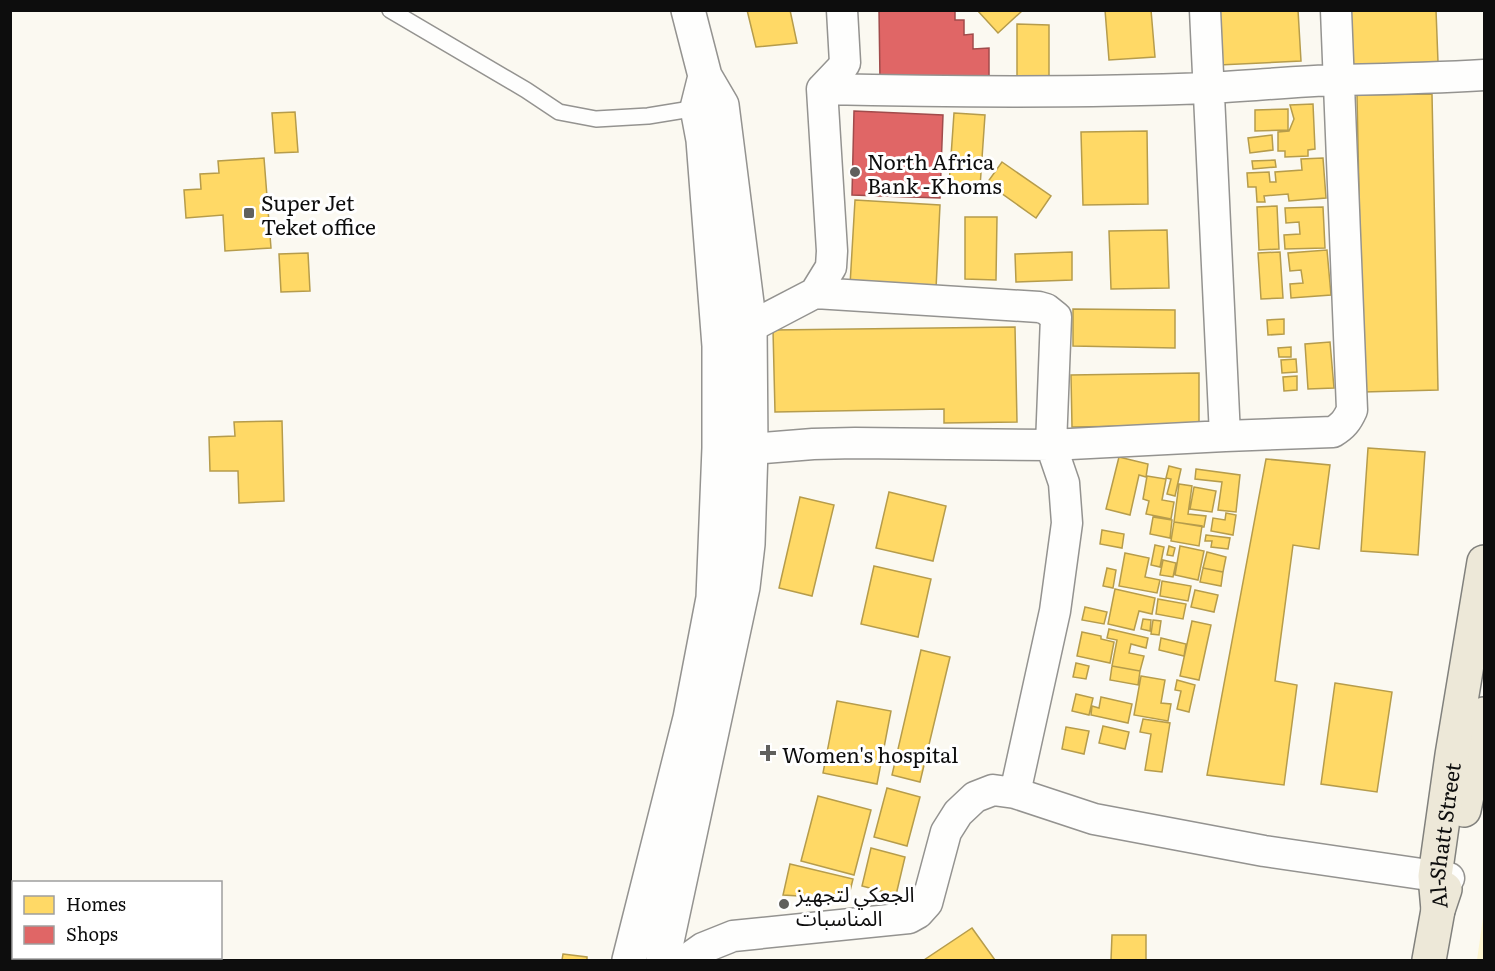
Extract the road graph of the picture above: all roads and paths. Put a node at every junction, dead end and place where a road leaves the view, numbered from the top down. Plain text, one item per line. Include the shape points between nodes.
1 (390, 10) edge
2 (688, 10) edge
3 (842, 10) edge
4 (1205, 10) edge
5 (1336, 10) edge
6 (1485, 75) edge
7 (1338, 80) junction
8 (1209, 88) junction
9 (822, 89) junction
10 (709, 106) junction
11 (815, 293) junction
12 (750, 327) junction
13 (1225, 436) junction
14 (1051, 445) junction
15 (751, 449) junction
16 (1485, 562) edge
17 (1485, 714) edge
18 (1015, 793) junction
19 (1442, 877) junction
20 (629, 960) edge
21 (663, 960) edge
22 (687, 960) edge
23 (1429, 960) edge

1 - 10 lane via 559,112 596,119
2 - 10 street
3 - 9 street via 845,63
4 - 8 street
5 - 7 street
6 - 7 street
7 - 8 street
7 - 13 street via 1352,410 1347,422 1333,432
8 - 9 street via 972,93
8 - 13 street
9 - 11 street via 832,251 831,267
10 - 12 street
10 - 20 street via 703,140 719,346 713,598 690,718
11 - 12 street
11 - 14 street via 1039,307 1051,312 1056,323
12 - 15 street
13 - 14 street
14 - 15 street via 855,443
14 - 18 street via 1065,491 1063,562 1056,611
15 - 21 street via 744,588
16 - 19 main road, Al-Shatt Street via 1452,755
17 - 19 main road, Al-Shatt Street
18 - 19 street via 1094,819 1264,851
18 - 22 street via 993,790 975,796 958,813 946,831 927,903 909,918 733,936 703,948
19 - 23 main road, Al-Shatt Street

